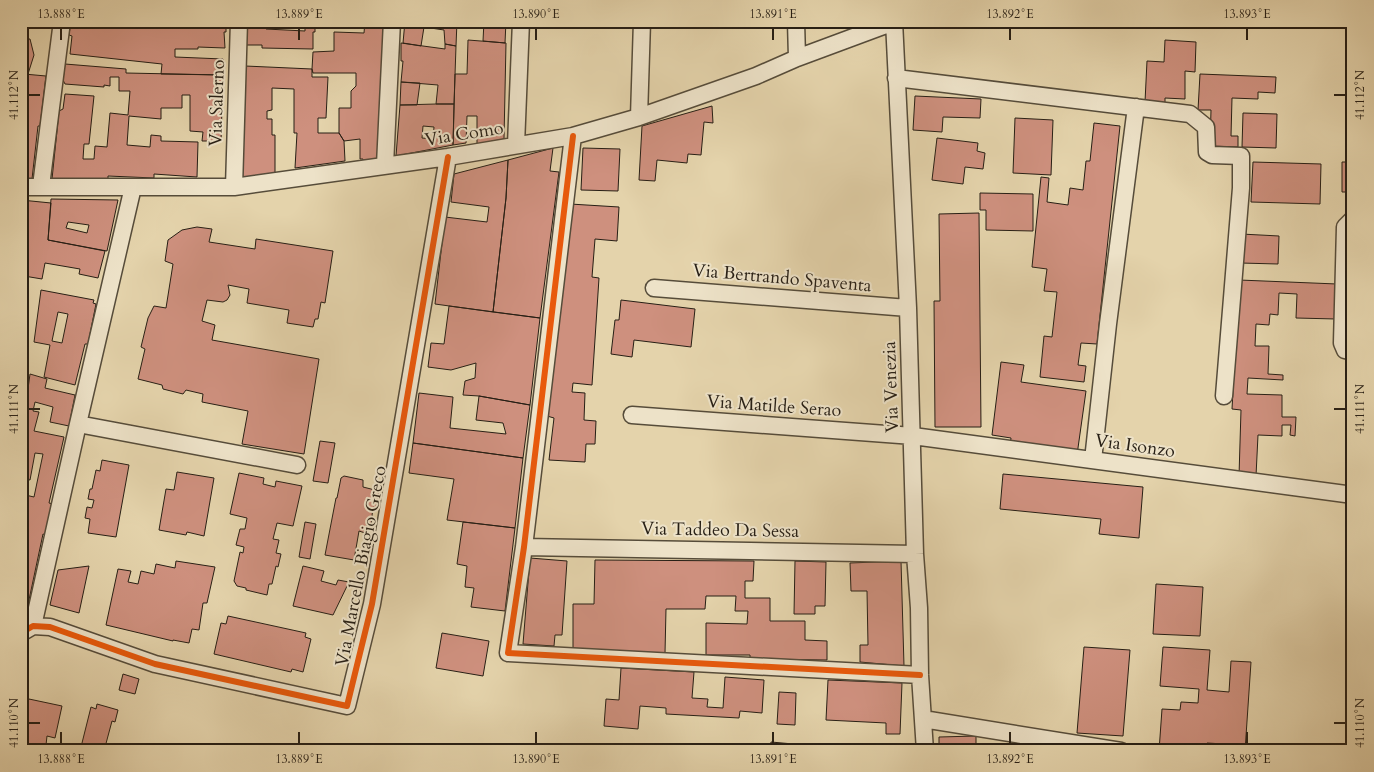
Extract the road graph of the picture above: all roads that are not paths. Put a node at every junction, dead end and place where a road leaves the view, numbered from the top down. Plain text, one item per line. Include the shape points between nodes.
1 (62, 21) edge
2 (239, 21) edge
3 (392, 21) edge
4 (521, 21) edge
5 (642, 21) edge
6 (796, 21) edge
7 (894, 22) edge
8 (797, 58) junction
9 (896, 78) junction
10 (1136, 107) junction
11 (639, 118) junction
12 (573, 136) junction
13 (516, 145) junction
14 (448, 157) junction
15 (385, 165) junction
16 (41, 186) junction
17 (21, 187) edge
18 (132, 187) junction
19 (234, 187) junction
20 (1353, 219) edge
21 (654, 288) dead end
22 (908, 308) junction
23 (1353, 352) edge
24 (1224, 396) dead end
25 (632, 415) dead end
26 (78, 424) junction
27 (913, 436) junction
28 (1092, 460) junction
29 (297, 465) dead end
30 (1353, 496) edge
31 (524, 547) junction
32 (915, 554) junction
33 (27, 630) edge
34 (920, 675) junction
35 (924, 718) junction
36 (925, 751) edge
37 (1121, 751) edge

1 - 16 street
2 - 19 street, Via Salerno
3 - 15 street
4 - 13 street
5 - 11 street
6 - 8 street
7 - 8 street, Via Como
7 - 9 street, Via Venezia
8 - 11 street, Via Como
9 - 10 street
9 - 22 street, Via Venezia
10 - 24 street via 1190,114 1206,127 1207,152 1240,156 1241,188
10 - 28 street
11 - 12 street, Via Como
12 - 13 street, Via Como
12 - 31 street
13 - 14 street, Via Como
14 - 15 street, Via Como
14 - 33 street, Via Marcello Biagio Greco via 372,604 347,706 155,664 50,627
15 - 19 street, Via Como
16 - 17 street, Via Como
16 - 18 street, Via Como
18 - 19 street, Via Como
18 - 26 street
20 - 23 street via 1345,227 1342,343 1345,350
21 - 22 street, Via Bertrando Spaventa
22 - 27 street, Via Venezia
25 - 27 street, Via Matilde Serao
26 - 29 street
26 - 33 street
27 - 28 street, Via Isonzo
27 - 32 street, Via Venezia
28 - 30 street, Via Isonzo
31 - 32 street, Via Taddeo Da Sessa
31 - 34 street via 508,653
32 - 34 street, Via Venezia
34 - 35 street, Via Venezia
35 - 36 street, Via Venezia
35 - 37 street

